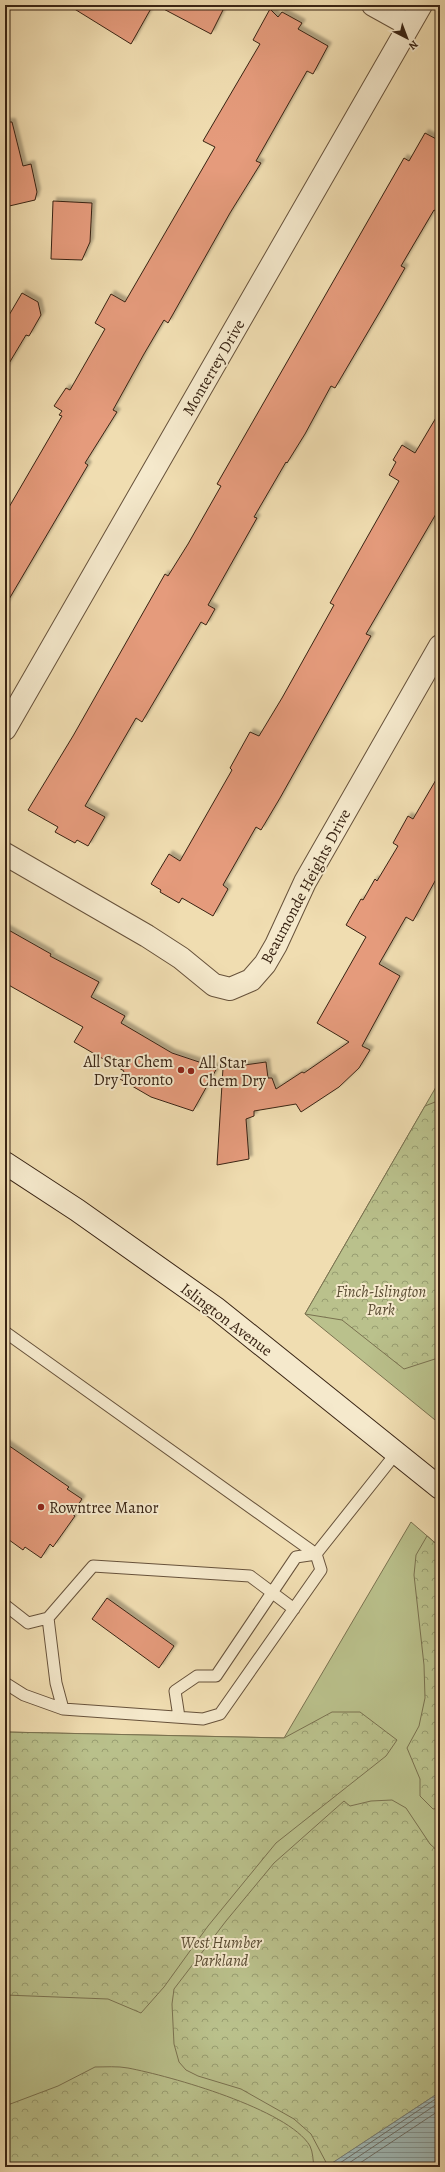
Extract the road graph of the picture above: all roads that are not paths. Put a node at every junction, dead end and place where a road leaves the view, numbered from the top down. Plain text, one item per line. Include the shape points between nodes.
1 (374, 5) edge
2 (421, 5) edge
3 (409, 25) junction
4 (440, 646) edge
5 (5, 729) edge
6 (5, 854) edge
7 (5, 1163) edge
8 (5, 1332) edge
9 (397, 1452) junction
10 (440, 1488) edge
11 (316, 1554) junction
12 (273, 1594) junction
13 (5, 1605) edge
14 (294, 1609) junction
15 (48, 1618) junction
16 (5, 1683) edge
17 (63, 1709) junction
18 (179, 1717) junction

1 - 3 street
2 - 3 street, Monterrey Drive
3 - 5 street, Monterrey Drive
4 - 6 street, Beaumonde Heights Drive via 305,882 276,945 251,980 230,989 214,985 181,958 147,936
7 - 9 street, Islington Avenue via 217,1309
8 - 11 lane
9 - 10 street, Islington Avenue
9 - 11 lane
11 - 12 lane via 296,1557
11 - 14 lane via 321,1570
12 - 14 lane
12 - 15 lane via 250,1576 93,1566
12 - 18 lane via 216,1676 197,1676 175,1691
13 - 15 lane via 28,1623
14 - 18 lane via 220,1714 203,1719
15 - 17 lane via 56,1684
16 - 17 lane via 24,1695
17 - 18 lane

